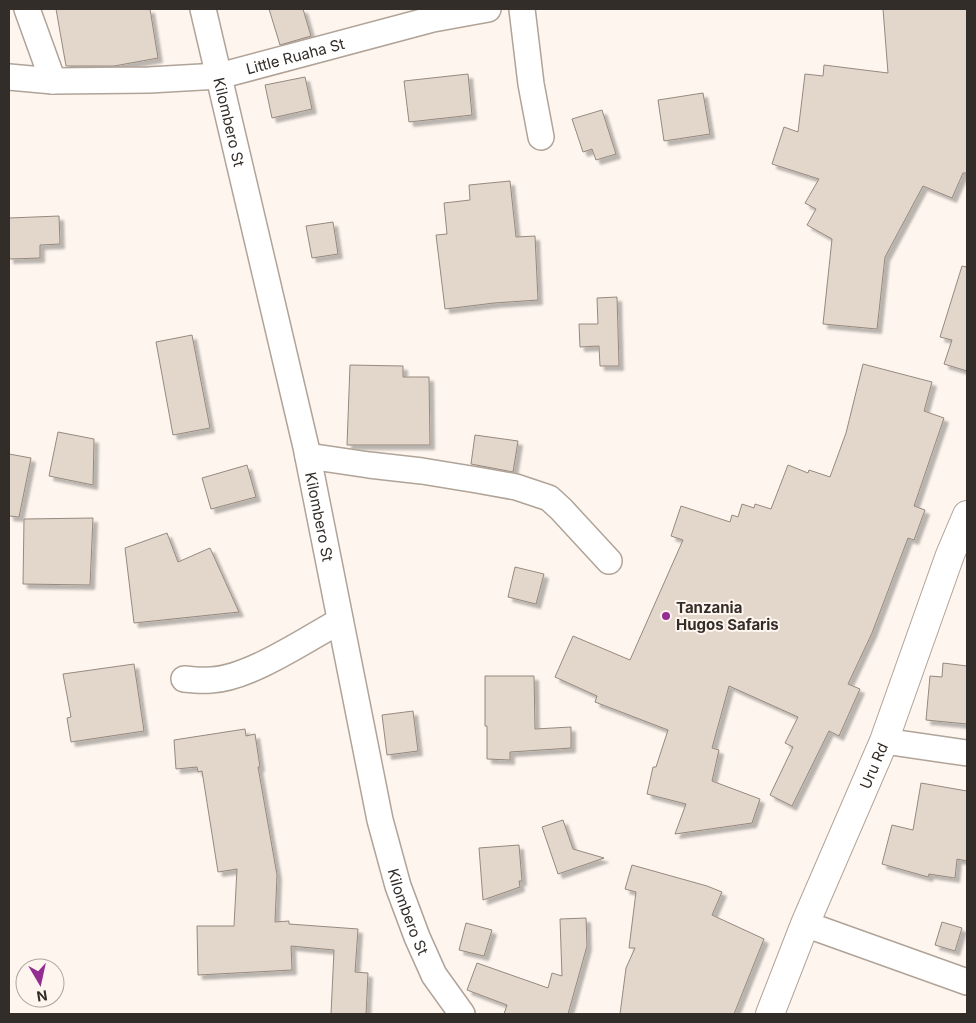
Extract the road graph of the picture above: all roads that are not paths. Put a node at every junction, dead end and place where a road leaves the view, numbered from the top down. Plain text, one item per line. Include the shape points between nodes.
1 (27, 9) edge
2 (203, 9) edge
3 (488, 9) edge
4 (522, 9) edge
5 (219, 76) junction
6 (9, 77) edge
7 (53, 81) junction
8 (541, 137) dead end
9 (308, 456) junction
10 (967, 515) edge
11 (609, 562) dead end
12 (340, 621) junction
13 (184, 679) dead end
14 (884, 741) junction
15 (967, 753) edge
16 (805, 924) junction
17 (967, 982) edge
18 (462, 1014) edge
19 (770, 1014) edge

1 - 7 street
2 - 5 street, Kilombero St
3 - 5 street, Little Ruaha St via 433,19
4 - 8 street
5 - 7 street, Little Ruaha St
5 - 9 street, Kilombero St
6 - 7 street, Little Ruaha St
9 - 11 street via 422,470 516,487 549,498
9 - 12 street, Kilombero St
10 - 14 street, Uru Rd
12 - 13 street via 282,654 236,675 212,680
12 - 18 street, Kilombero St via 380,820 398,886 434,975
14 - 15 street
14 - 16 street, Uru Rd
16 - 17 street
16 - 19 street, Uru Rd

